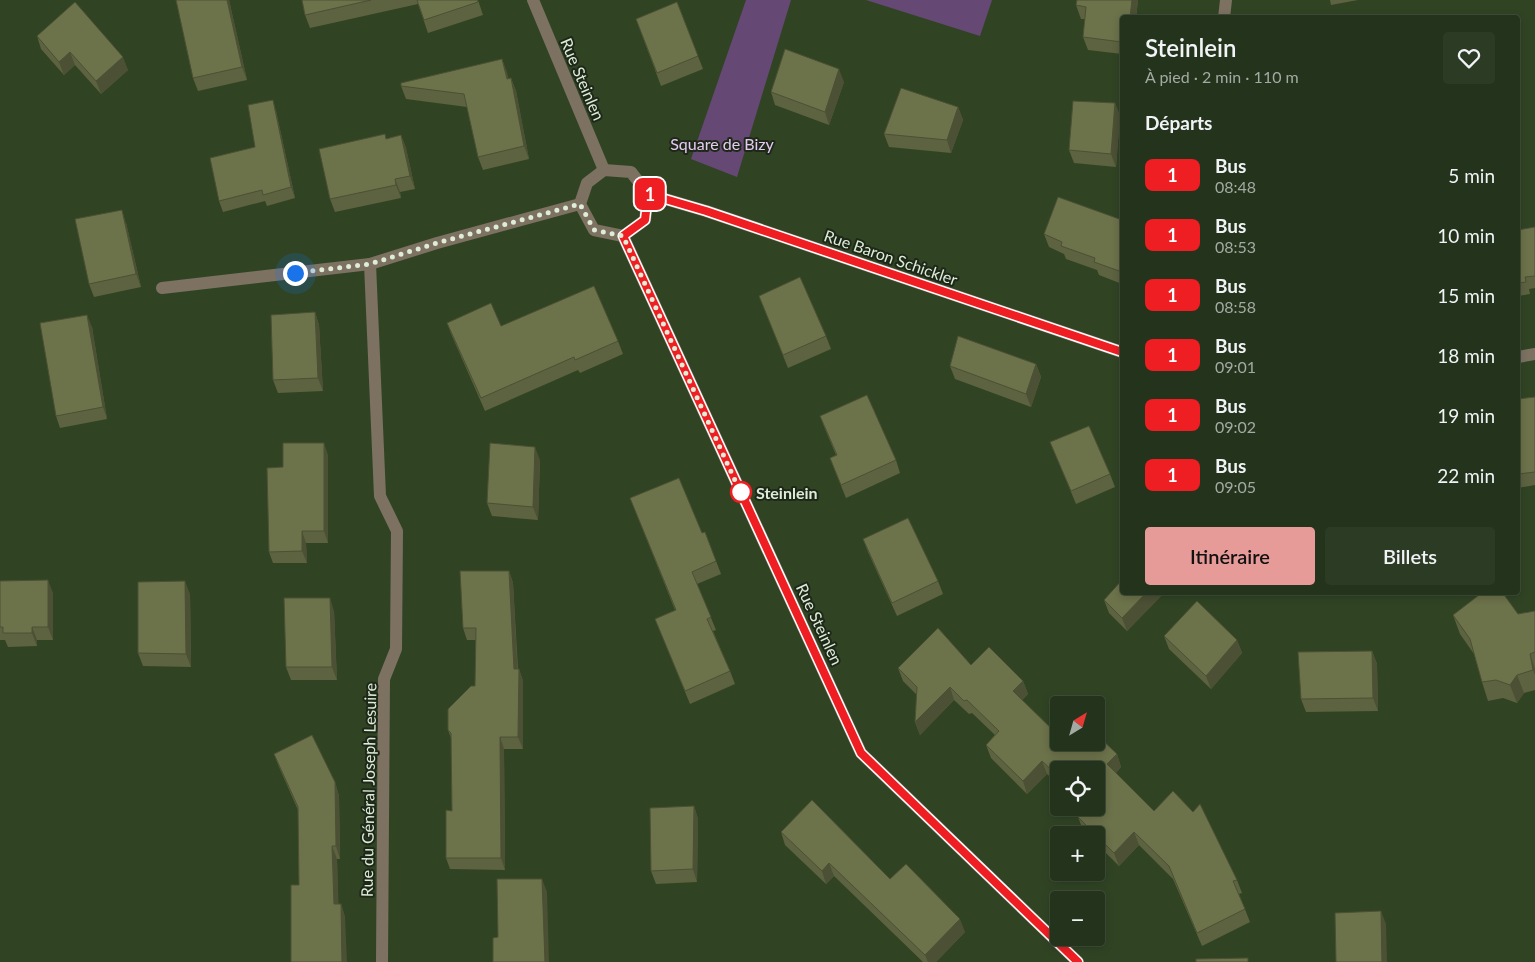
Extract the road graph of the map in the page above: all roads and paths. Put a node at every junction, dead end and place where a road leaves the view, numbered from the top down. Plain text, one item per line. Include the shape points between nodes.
1 (533, 0) edge
2 (1226, 0) edge
3 (1224, 15) edge
4 (604, 170) junction
5 (648, 194) junction
6 (580, 204) junction
7 (623, 236) junction
8 (370, 264) junction
9 (162, 288) dead end
10 (1120, 351) edge
11 (1535, 354) edge
12 (1520, 357) edge
13 (382, 962) edge
14 (1078, 962) edge

1 - 4 street, Rue Steinlen
2 - 3 street
4 - 5 street via 631,172
4 - 6 street via 587,183
5 - 7 street via 645,220
5 - 10 street, Rue Baron Schickler
6 - 7 street via 594,230
6 - 8 street
7 - 14 street, Rue Steinlen via 861,753
8 - 9 street
8 - 13 street, Rue du Général Joseph Lesuire via 380,496 397,532 396,649 384,679
11 - 12 street

